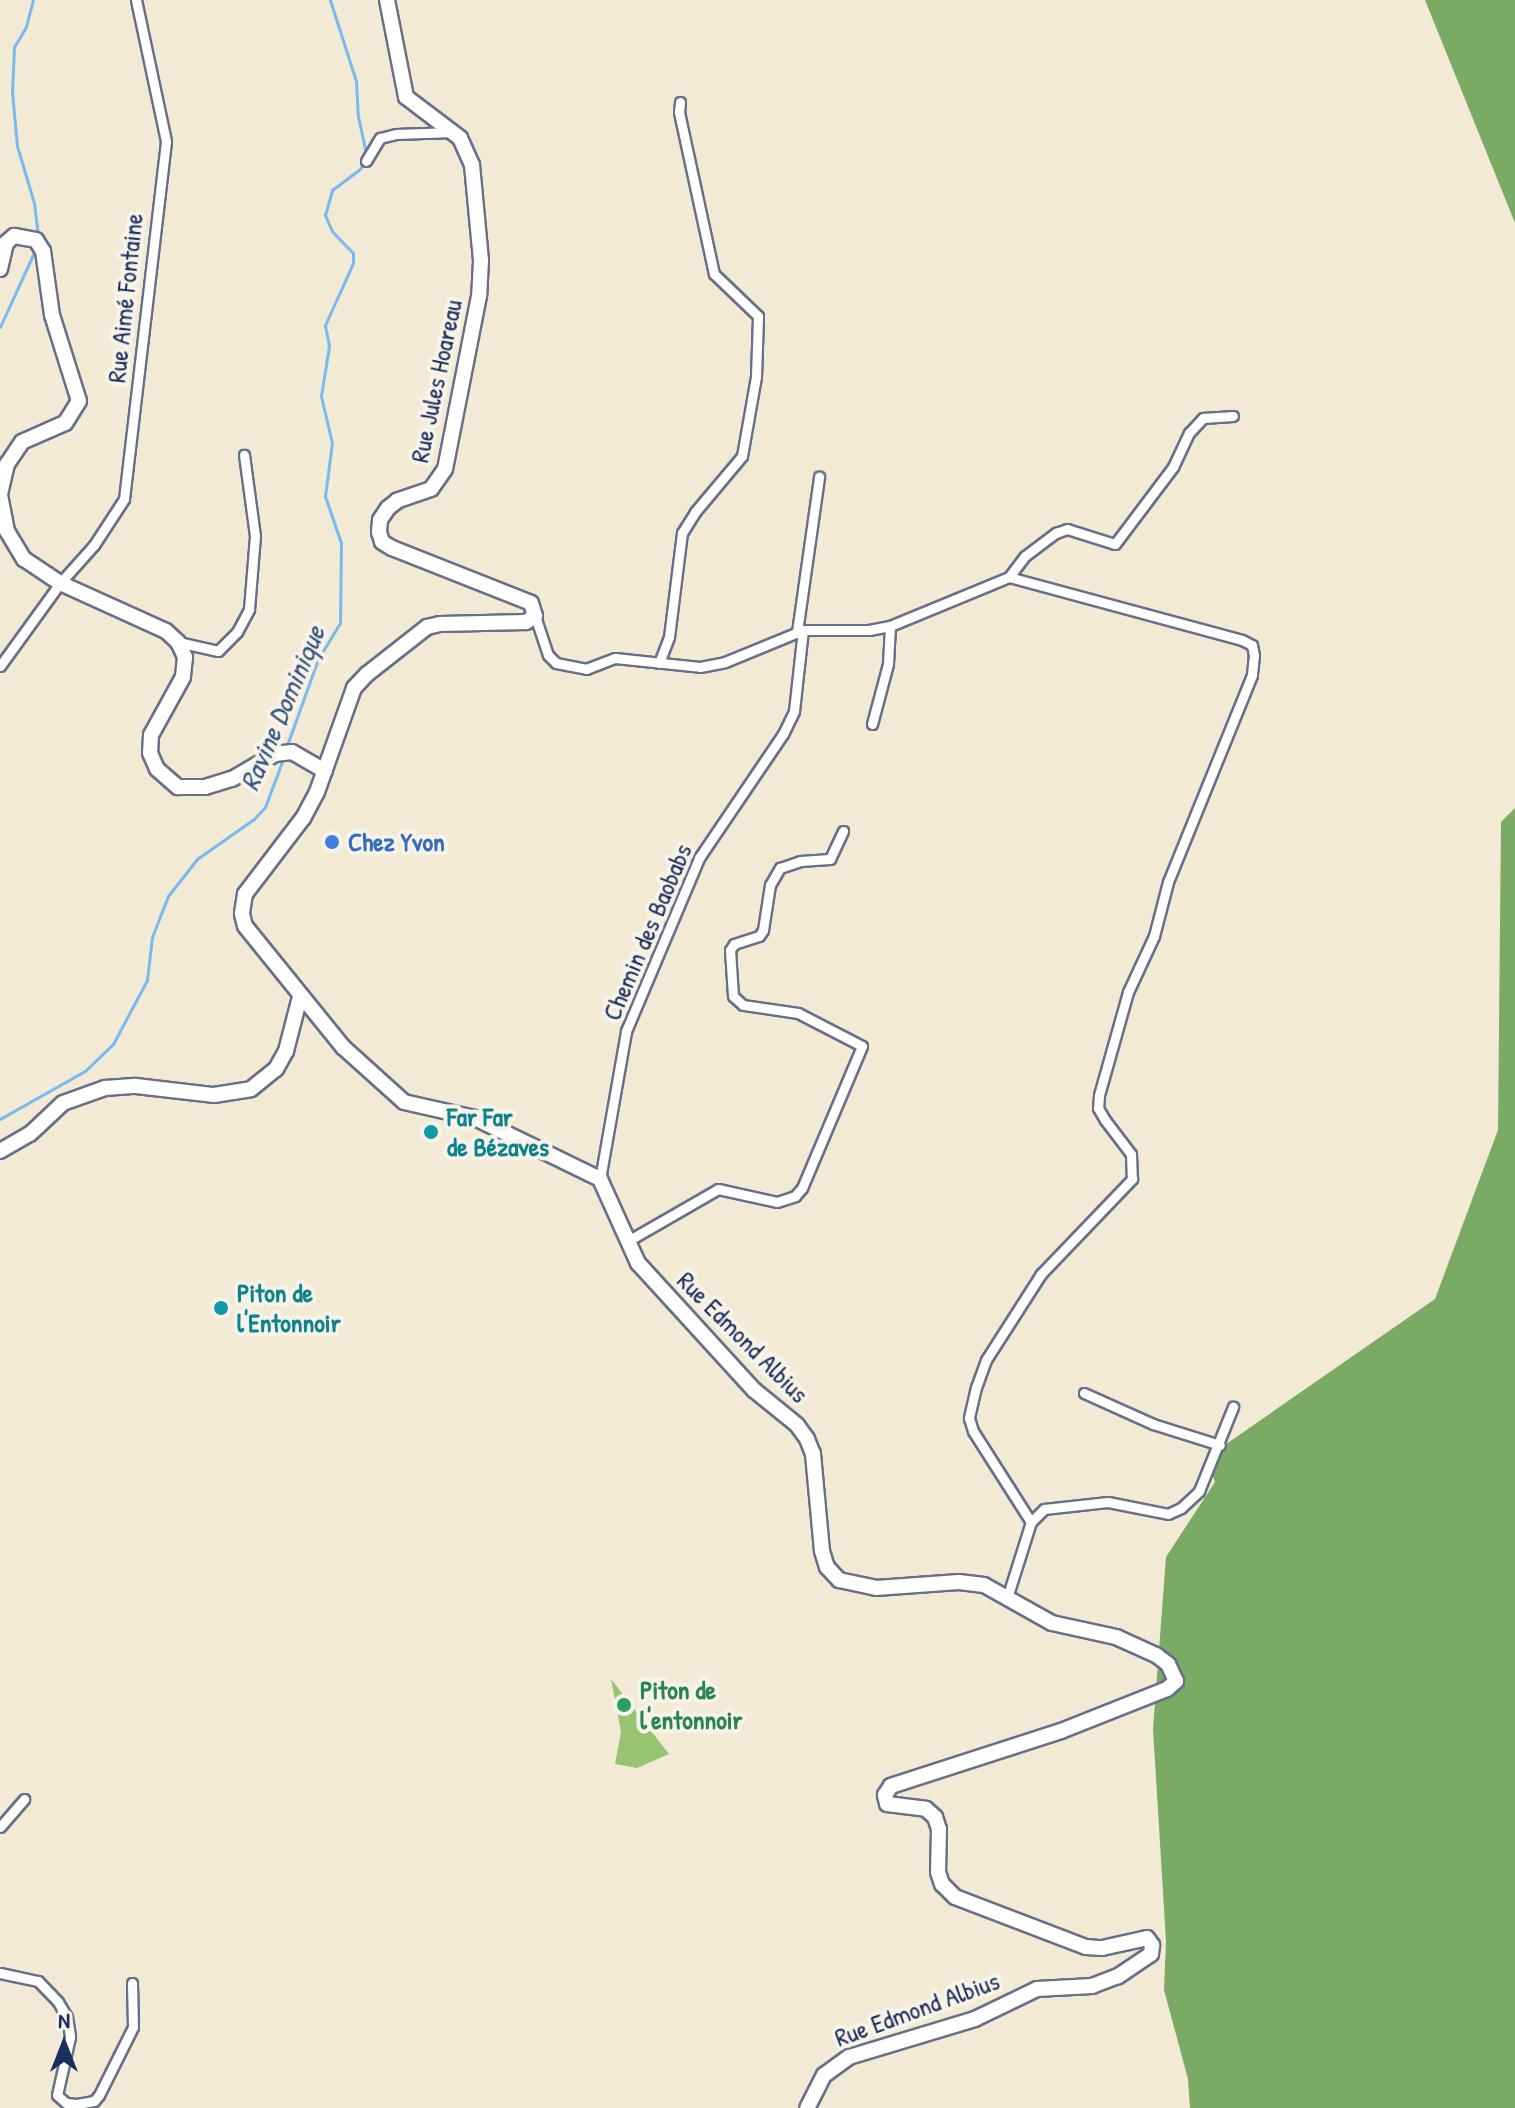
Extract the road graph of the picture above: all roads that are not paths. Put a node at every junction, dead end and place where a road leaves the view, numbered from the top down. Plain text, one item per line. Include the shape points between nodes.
1 (136, 0) edge
2 (387, 0) edge
3 (680, 102) dead end
4 (453, 132) junction
5 (366, 161) dead end
6 (0, 269) edge
7 (1233, 416) dead end
8 (244, 455) dead end
9 (819, 477) dead end
10 (1009, 577) junction
11 (60, 583) junction
12 (535, 616) junction
13 (890, 626) junction
14 (800, 631) junction
15 (178, 642) junction
16 (659, 663) junction
17 (0, 666) edge
18 (872, 724) dead end
19 (320, 768) junction
20 (843, 831) dead end
21 (300, 997) junction
22 (0, 1151) edge
23 (600, 1179) junction
24 (626, 1242) junction
25 (1084, 1393) dead end
26 (1233, 1407) dead end
27 (1220, 1445) junction
28 (1031, 1522) junction
29 (1007, 1598) junction
30 (24, 1799) dead end
31 (0, 1827) edge
32 (0, 1973) edge
33 (132, 1983) dead end
34 (807, 2108) edge

1 - 11 street, Rue Aimé Fontaine via 166,141 124,499 94,545
2 - 4 main road, Rue Jules Hoareau via 406,97
3 - 16 street via 714,274 758,316 756,377 742,456 682,533 669,637
4 - 5 street via 380,138
4 - 12 main road, Rue Jules Hoareau via 472,165 478,199 479,296 445,469 431,489 388,508 379,532 392,548 531,603
6 - 11 main road via 6,243 14,236 36,240 79,401 65,423 22,442 7,464 0,495 7,531 24,559
7 - 10 street via 1203,418 1189,433 1173,467 1115,544 1067,529 1025,556
8 - 15 street via 255,536 249,609 237,632 218,651
9 - 14 street, Chemin des Baobabs
10 - 13 street
10 - 28 street via 1242,640 1252,645 1254,655 1252,675 1128,992 1099,1095 1098,1108 1131,1154 1132,1179 1041,1274 986,1360 976,1387 969,1418 973,1431
11 - 15 main road via 166,631
11 - 17 street, Rue Aimé Fontaine
12 - 16 street via 548,655 568,668 586,669 615,658
12 - 19 main road via 526,622 427,627 354,688
13 - 14 street
13 - 18 street via 888,664
14 - 16 street via 725,662 700,667
14 - 23 street, Chemin des Baobabs via 794,711 699,858 626,1031
15 - 19 main road via 185,657 183,677 151,735 150,753 157,769 178,787 205,787 232,779 275,754 292,752
19 - 21 main road via 303,818 251,884 242,904 245,926
20 - 24 street via 830,859 780,868 770,885 763,930 730,950 733,996 743,1005 798,1013 862,1046 802,1188 777,1202 718,1189
21 - 22 main road via 286,1051 276,1069 251,1089 214,1095 105,1088 63,1103 30,1134
21 - 23 main road via 367,1072 404,1102 475,1118
23 - 24 main road, Rue Edmond Albius
24 - 29 main road, Rue Edmond Albius via 659,1287 807,1439 822,1551 839,1580 876,1588 959,1582 984,1585
25 - 27 street via 1153,1424
26 - 27 street
27 - 28 street via 1199,1491 1168,1514 1108,1502 1044,1509
28 - 29 street
29 - 34 main road, Rue Edmond Albius via 1052,1623 1116,1637 1156,1655 1168,1664 1176,1681 1061,1731 891,1786 887,1804 926,1809 935,1817 938,1872 955,1897 1086,1947 1147,1938 1151,1954 1092,1986 1037,1989 975,2019 849,2057 824,2075
30 - 31 street
32 - 33 street via 38,1981 67,2017 70,2037 57,2095 77,2104 99,2095 133,2027

